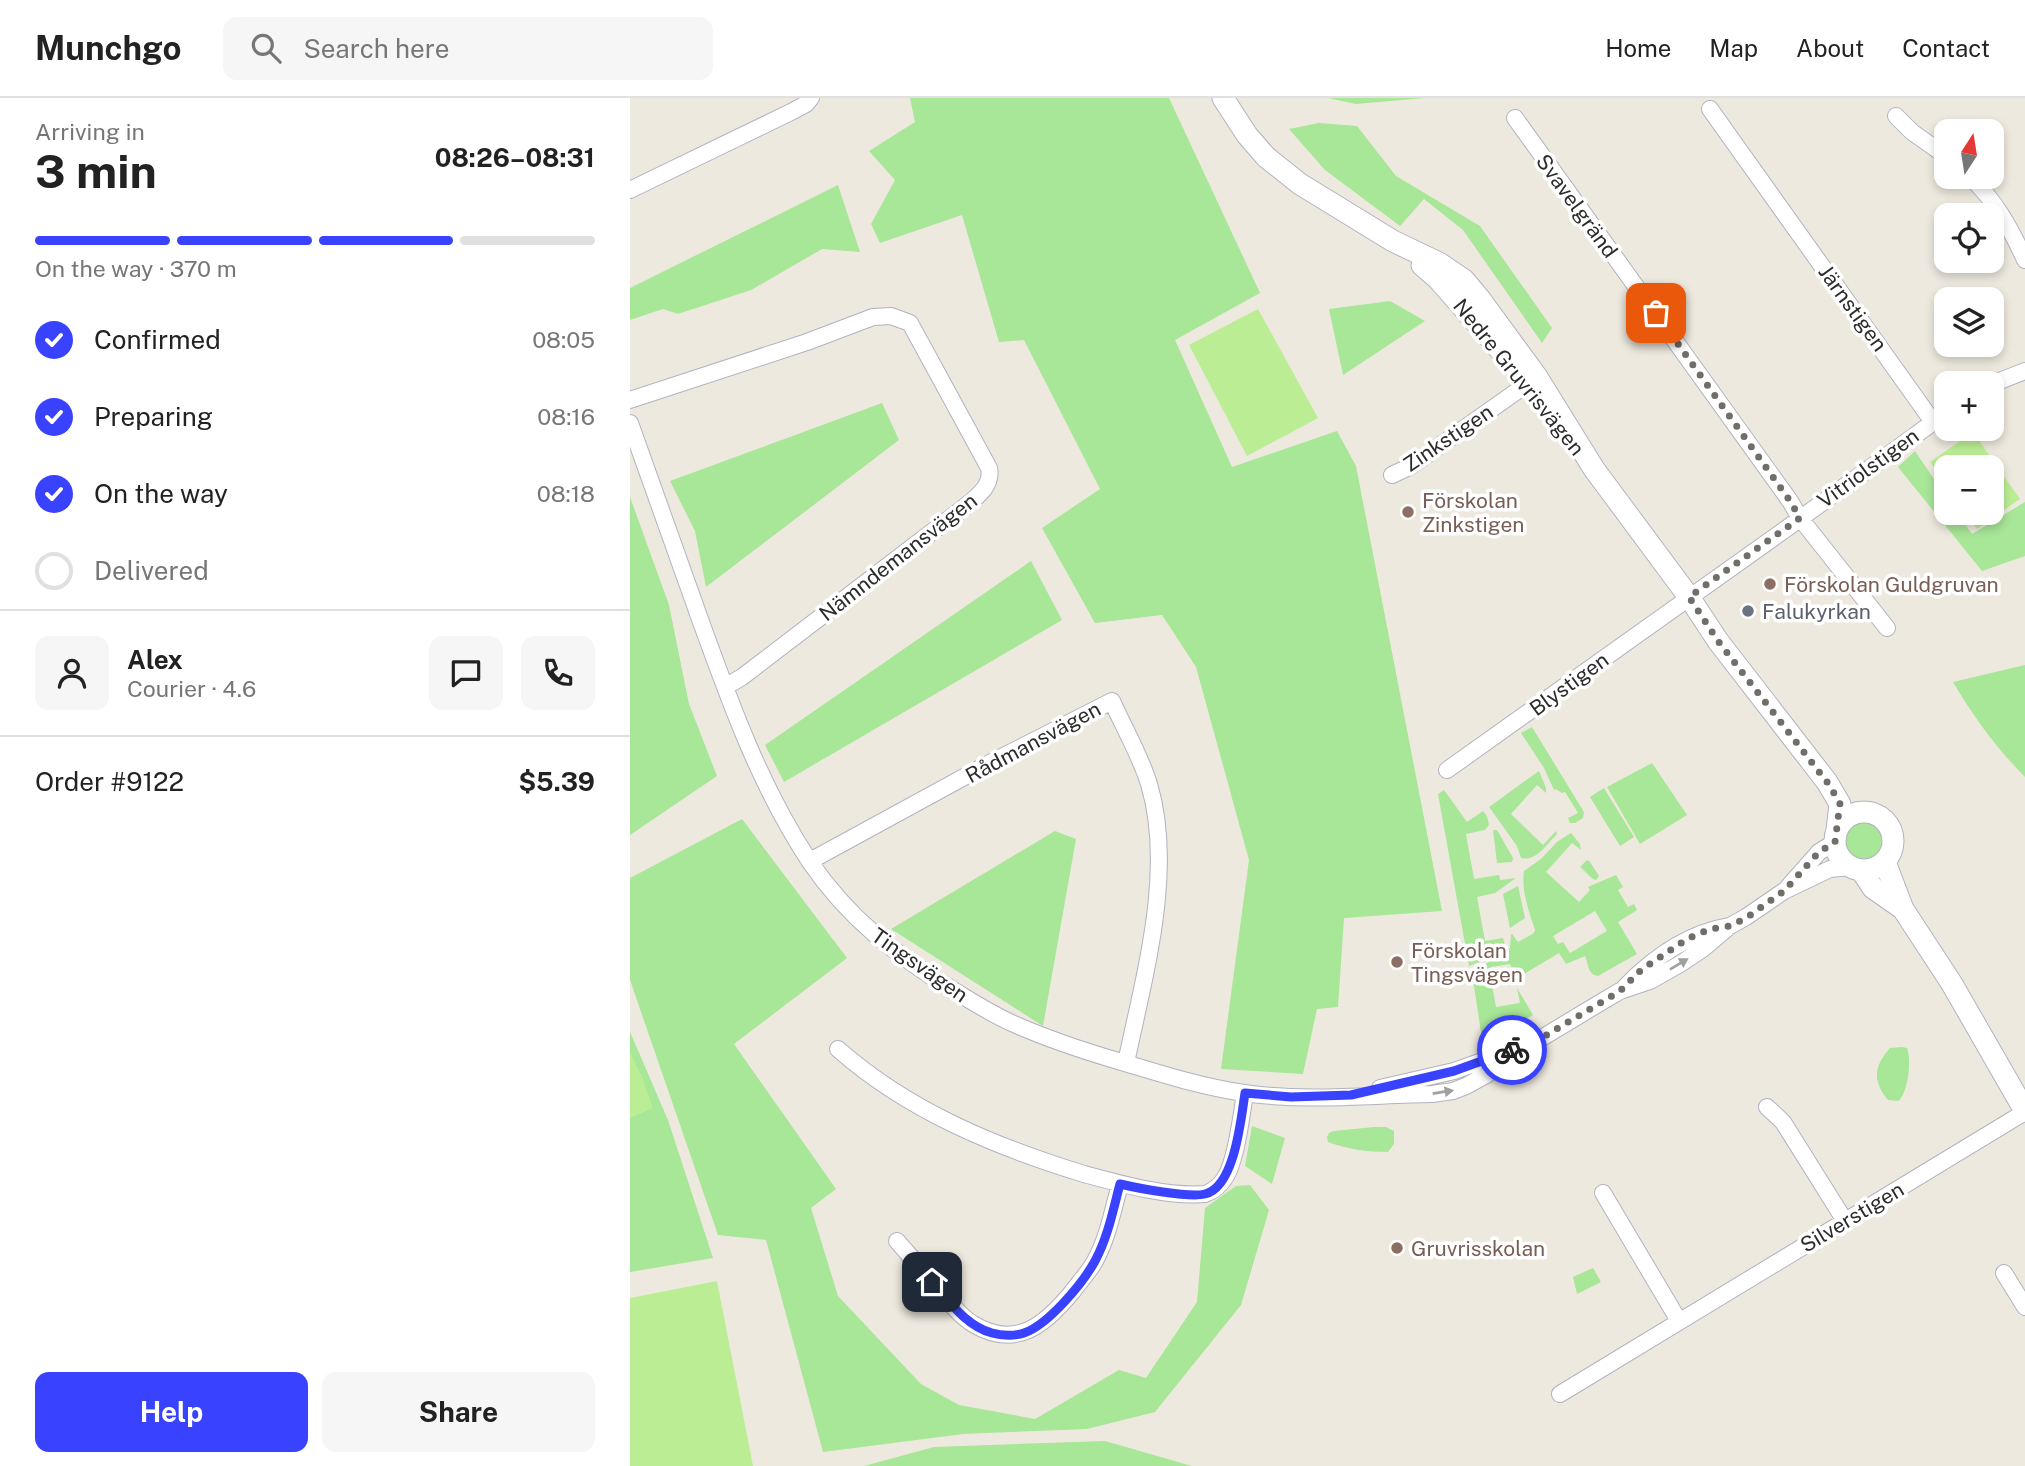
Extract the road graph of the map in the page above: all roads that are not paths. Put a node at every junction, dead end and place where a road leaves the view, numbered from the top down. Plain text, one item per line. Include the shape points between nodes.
1 (811, 98) edge
2 (1223, 98) edge
3 (1710, 109) dead end
4 (1896, 116) dead end
5 (1515, 118) dead end
6 (1934, 148) edge
7 (630, 171) edge
8 (633, 188) edge
9 (1983, 189) edge
10 (2025, 260) edge
11 (2025, 371) edge
12 (2004, 379) edge
13 (1532, 381) junction
14 (630, 400) edge
15 (1934, 409) edge
16 (1934, 421) edge
17 (630, 423) edge
18 (1392, 475) dead end
19 (1800, 518) junction
20 (1689, 597) junction
21 (1888, 628) dead end
22 (725, 687) junction
23 (1447, 769) dead end
24 (1827, 782) junction
25 (1868, 812) junction
26 (1836, 836) junction
27 (810, 861) junction
28 (1885, 862) junction
29 (1856, 869) junction
30 (1784, 891) junction
31 (1903, 909) junction
32 (838, 1049) dead end
33 (1126, 1063) junction
34 (1245, 1093) junction
35 (1767, 1107) dead end
36 (2025, 1112) edge
37 (1120, 1184) junction
38 (1603, 1193) dead end
39 (1845, 1221) junction
40 (897, 1241) dead end
41 (2004, 1273) dead end
42 (2025, 1307) edge
43 (1679, 1321) junction
44 (1560, 1394) dead end

1 - 8 street
2 - 13 street, Nedre Gruvrisvägen via 1266,157 1300,184 1464,280
3 - 15 street, Järnstigen
4 - 6 street
5 - 19 street, Svavelgränd
7 - 8 street
9 - 10 street
11 - 12 street
13 - 18 street, Zinkstigen
13 - 20 street, Nedre Gruvrisvägen
14 - 22 street, Nämndemansvägen via 873,317 891,316 910,323 989,468 985,489 962,509
16 - 19 street, Vitriolstigen
17 - 22 street, Tingsvägen
19 - 20 street, Vitriolstigen
19 - 21 street, Svavelgränd
20 - 23 street, Blystigen
20 - 24 street, Nedre Gruvrisvägen
22 - 27 street, Tingsvägen via 748,747
24 - 25 street, Nedre Gruvrisvägen
24 - 26 street, Nedre Gruvrisvägen via 1840,803
25 - 26 street via 1846,818
25 - 28 street via 1891,829 1893,846
26 - 29 street via 1841,860
26 - 30 street, Tingsvägen
27 - 33 street, Tingsvägen via 863,926 909,962 1013,1024
27 - 33 street, Rådmansvägen via 1112,701 1149,784 1158,852 1152,932
28 - 29 street via 1876,868
28 - 31 street
29 - 30 street, Tingsvägen via 1830,869
29 - 31 street
30 - 34 street, Tingsvägen via 1680,964 1620,991 1535,1042 1454,1071 1351,1095
31 - 36 street
32 - 37 street via 871,1077 946,1121 1018,1153
33 - 34 street, Tingsvägen
34 - 37 street via 1228,1174 1211,1192 1200,1195
35 - 39 street via 1783,1122
36 - 39 street, Silverstigen
37 - 40 street via 1095,1261 1055,1311 1024,1333 992,1333 971,1323
38 - 43 street
39 - 43 street, Silverstigen
41 - 42 street
43 - 44 street, Silverstigen

